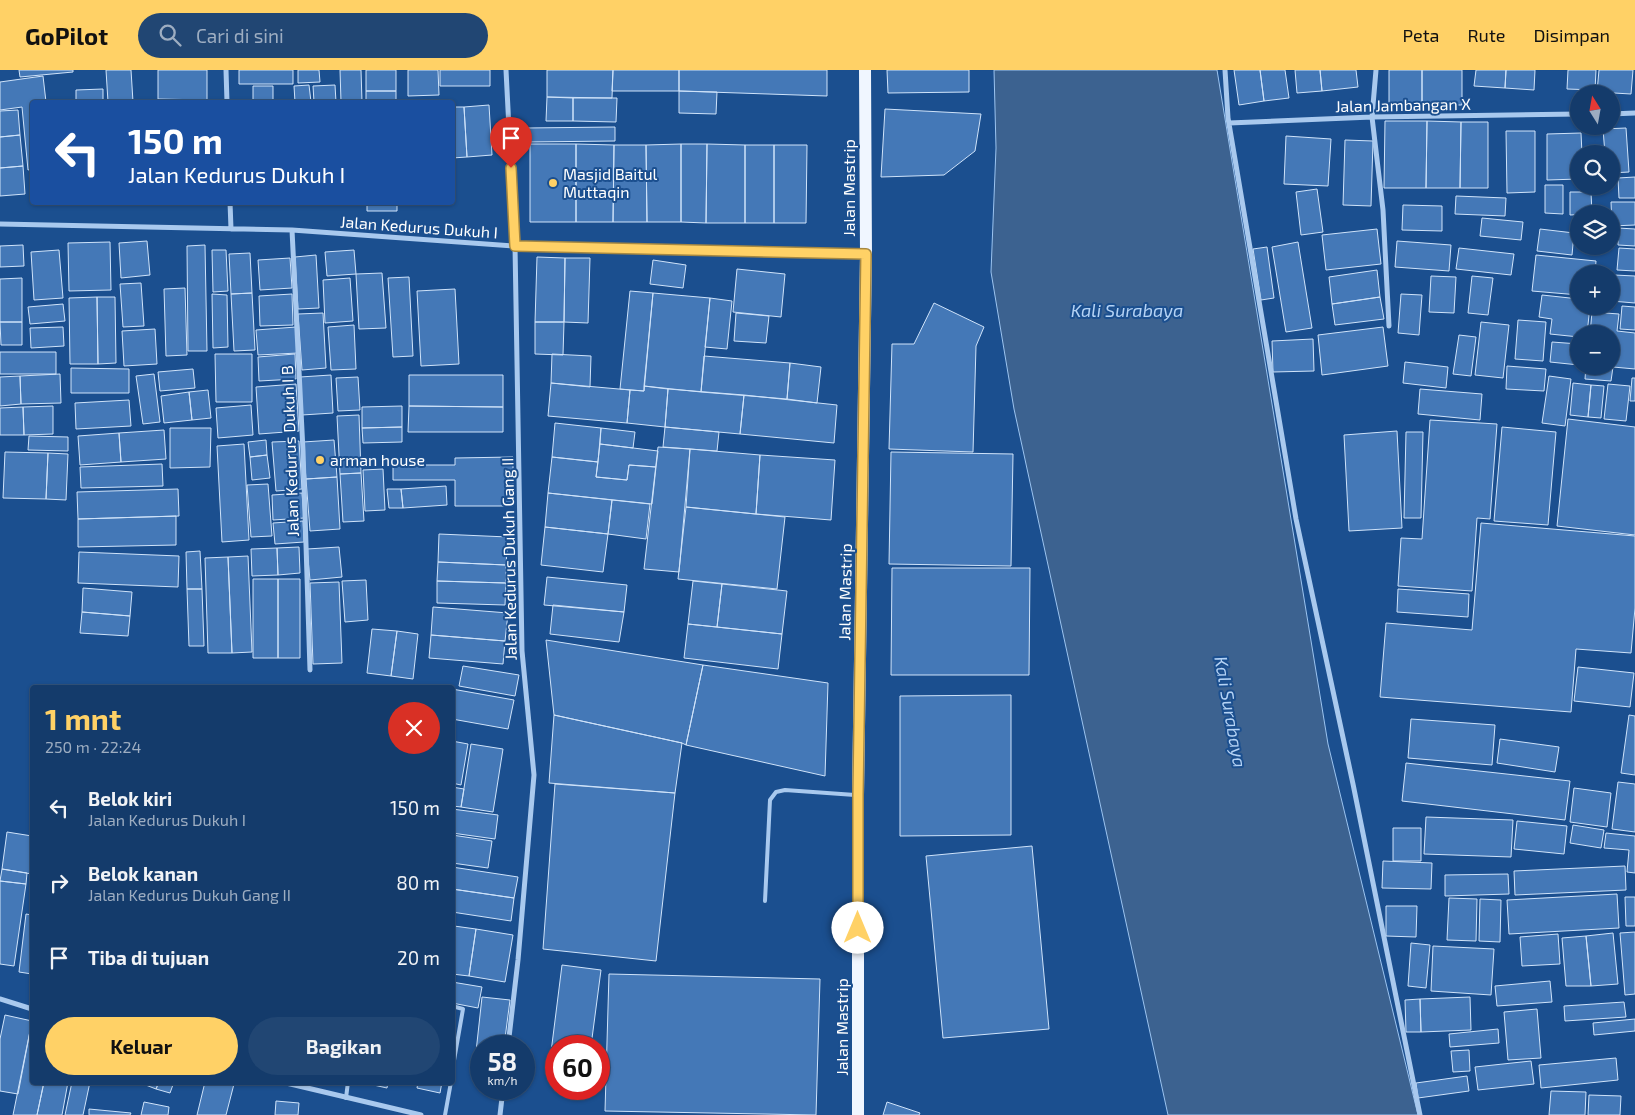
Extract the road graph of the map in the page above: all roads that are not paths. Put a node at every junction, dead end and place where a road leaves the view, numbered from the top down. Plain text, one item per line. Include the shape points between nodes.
1 (226, 70) edge
2 (506, 70) edge
3 (865, 70) edge
4 (1225, 70) edge
5 (1376, 70) edge
6 (227, 100) edge
7 (1635, 113) edge
8 (1570, 114) edge
9 (1620, 114) edge
10 (1372, 117) junction
11 (1229, 123) junction
12 (230, 205) edge
13 (0, 224) edge
14 (231, 229) junction
15 (292, 230) junction
16 (515, 246) junction
17 (866, 254) junction
18 (1389, 326) dead end
19 (310, 670) dead end
20 (858, 795) junction
21 (765, 901) dead end
22 (0, 999) edge
23 (455, 1007) edge
24 (30, 1008) edge
25 (509, 1035) edge
26 (455, 1056) edge
27 (294, 1085) edge
28 (348, 1085) edge
29 (450, 1085) edge
30 (346, 1098) junction
31 (502, 1100) edge
32 (421, 1115) edge
33 (445, 1115) edge
34 (500, 1115) edge
35 (858, 1115) edge
36 (1420, 1115) edge

1 - 6 street
2 - 16 street, Jalan Kedurus Dukuh Gang II
3 - 17 main road, Jalan Mastrip
4 - 11 street
5 - 10 street
7 - 9 street
8 - 10 street, Jalan Jambangan X
10 - 11 street, Jalan Jambangan X
10 - 18 street via 1383,210
11 - 36 street via 1296,519
12 - 14 street
13 - 14 street, Jalan Kedurus Dukuh I
14 - 15 street, Jalan Kedurus Dukuh I
15 - 16 street, Jalan Kedurus Dukuh I
15 - 19 street, Jalan Kedurus Dukuh I B
16 - 17 street, Jalan Kedurus Dukuh I
16 - 25 street, Jalan Kedurus Dukuh Gang II via 522,651 534,775
17 - 20 main road, Jalan Mastrip
20 - 21 lane via 776,792 770,800
20 - 35 main road, Jalan Mastrip
22 - 24 street
23 - 26 lane via 464,1009
27 - 30 street
28 - 30 lane
29 - 33 lane
30 - 32 street
31 - 34 street

